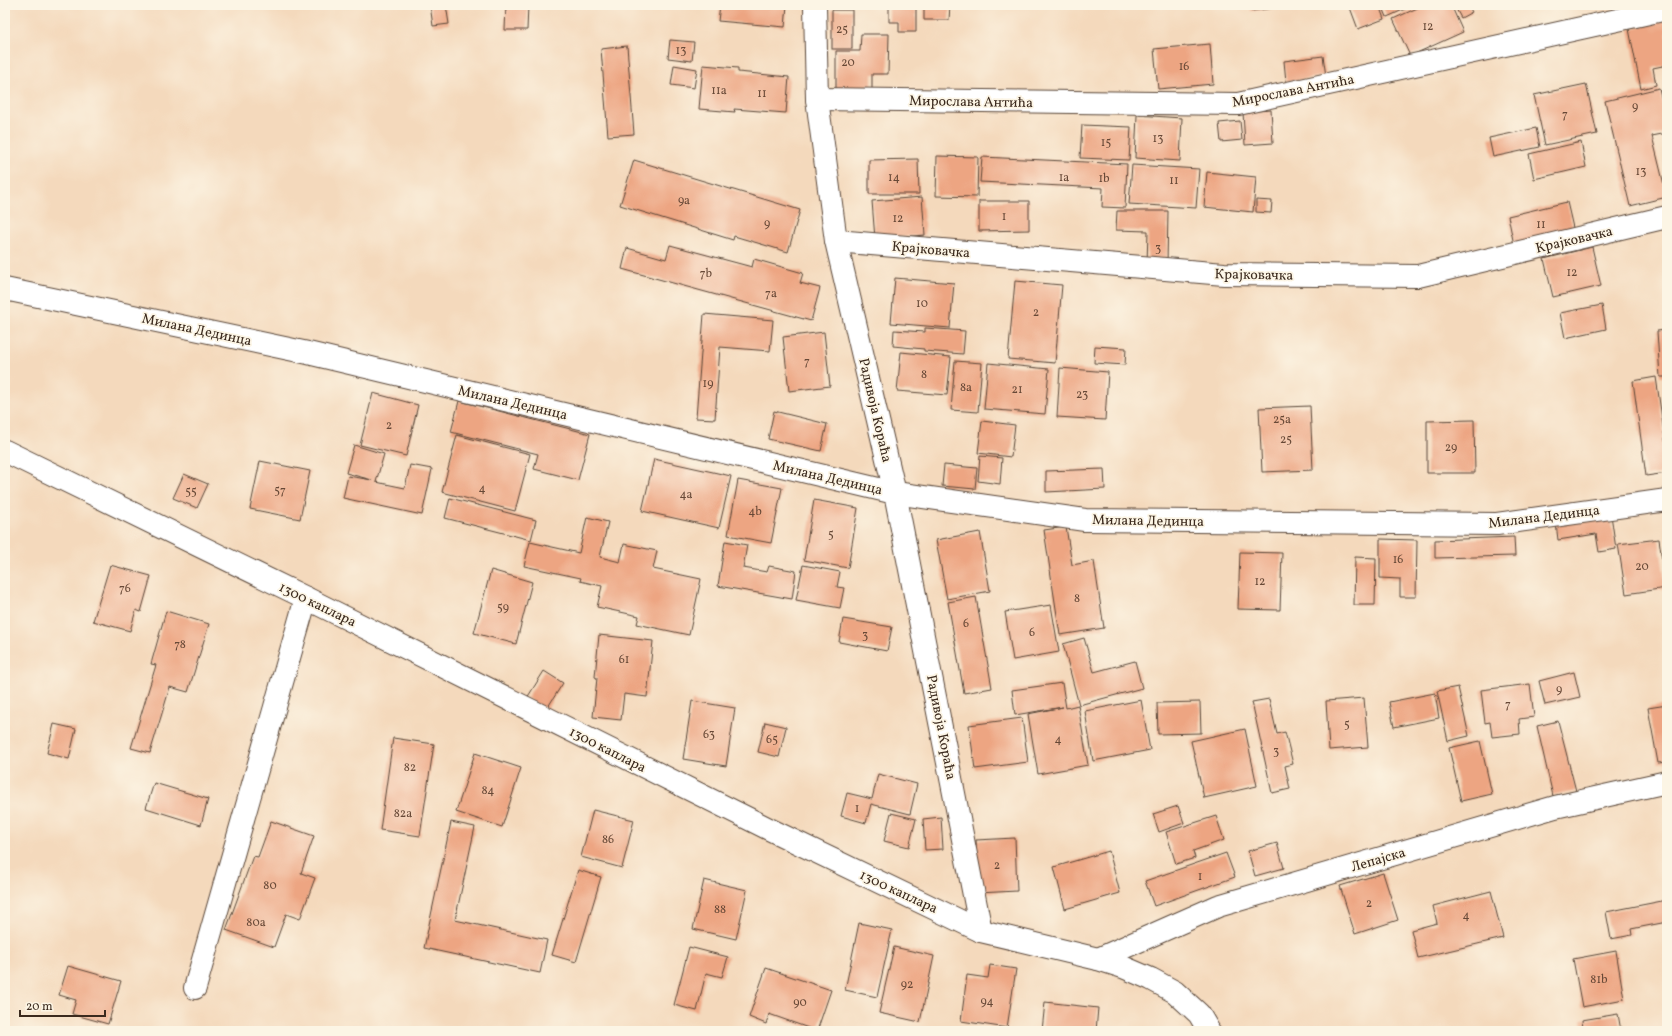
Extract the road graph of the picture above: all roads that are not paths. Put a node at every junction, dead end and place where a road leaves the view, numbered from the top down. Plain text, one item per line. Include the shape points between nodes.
1 (815, 5) edge
2 (1667, 9) edge
3 (817, 99) junction
4 (1667, 217) edge
5 (836, 241) junction
6 (5, 289) edge
7 (5, 451) edge
8 (896, 493) junction
9 (1667, 500) edge
10 (306, 598) junction
11 (1667, 782) edge
12 (982, 931) junction
13 (1098, 959) junction
14 (195, 988) dead end
15 (1209, 1031) edge

1 - 3 street, Радивоја Кораћа
2 - 3 street, Мирослава Антића via 1238,104
3 - 5 street, Радивоја Кораћа
4 - 5 street, Крајковачка via 1418,276 1224,274
5 - 8 street, Радивоја Кораћа
6 - 8 street, Милана Дединца via 308,353
7 - 10 street, 1300 каплара
8 - 9 street, Милана Дединца via 1085,520 1474,524 1497,524
8 - 12 street, Радивоја Кораћа
10 - 12 street, 1300 каплара via 771,830
10 - 14 street
11 - 13 street, Лепајска via 1555,807 1218,906
12 - 13 street, 1300 каплара
13 - 15 street, 1300 каплара via 1123,967 1175,992 1199,1014

